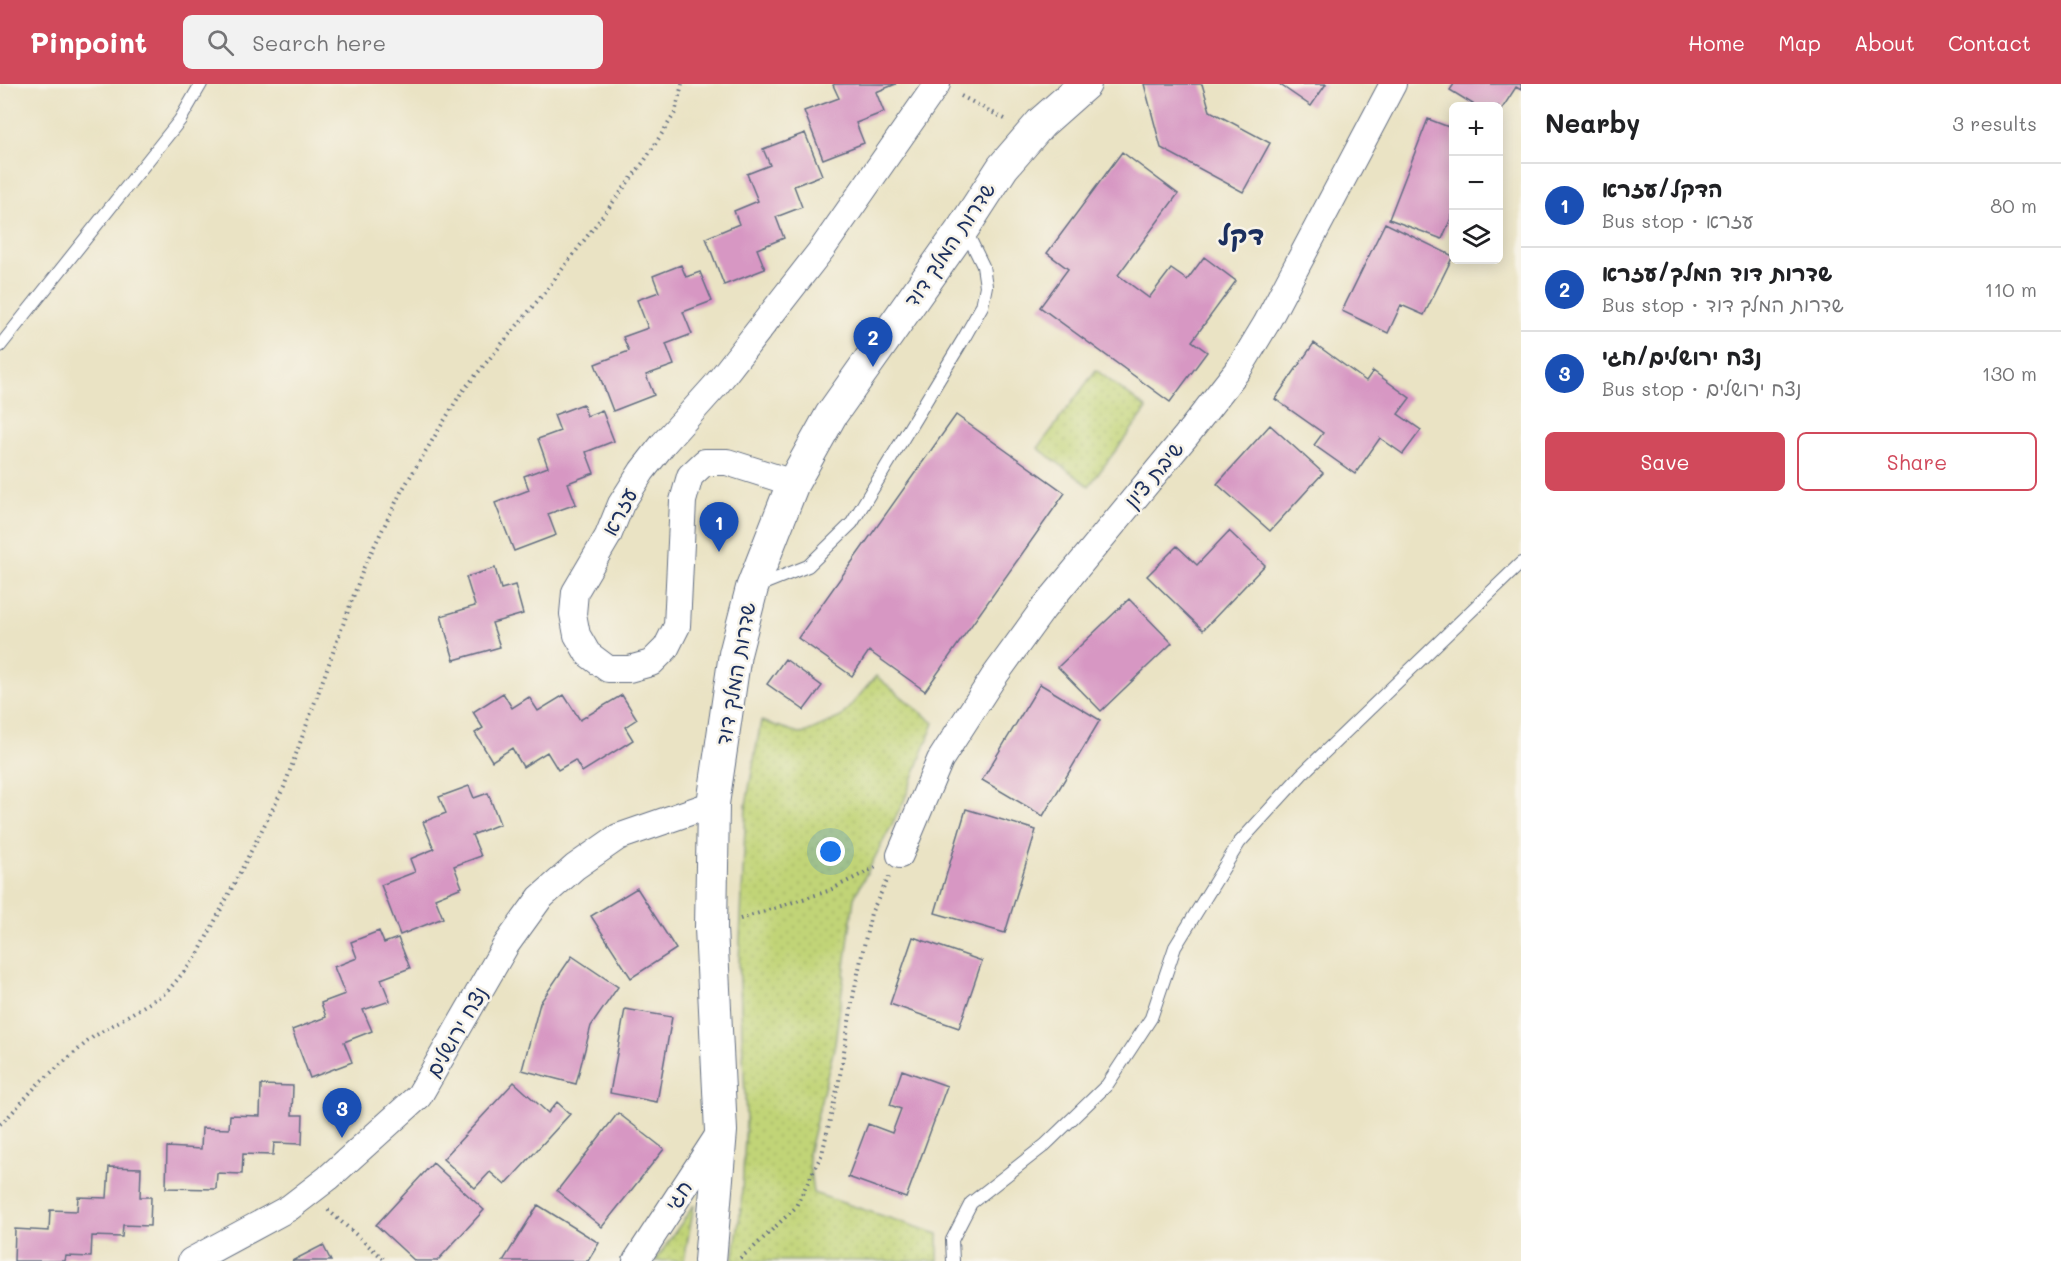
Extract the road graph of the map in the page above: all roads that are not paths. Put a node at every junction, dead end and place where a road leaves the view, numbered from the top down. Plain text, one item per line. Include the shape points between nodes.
1 (201, 84) edge
2 (1085, 84) edge
3 (1393, 84) edge
4 (949, 89) edge
5 (964, 227) junction
6 (0, 346) edge
7 (793, 483) junction
8 (1521, 563) edge
9 (752, 588) junction
10 (713, 804) junction
11 (900, 855) road end
12 (722, 1131) junction
13 (191, 1261) edge
14 (636, 1261) edge
15 (710, 1261) edge
16 (953, 1261) edge

1 - 6 lane via 180,120
2 - 5 street, שדרות המלך דוד via 1031,133 1003,167
3 - 11 street, שיבת ציון via 1240,367 1043,609 993,678 940,760
4 - 7 street, עזרא via 716,385 664,443 621,504 608,536 575,592 573,614 577,635 588,654 608,669 629,669 651,663 666,648 677,626 684,501 690,476 705,462 727,462
5 - 7 street, שדרות המלך דוד via 831,415
5 - 9 lane via 983,266 986,286 982,306 964,338 852,523 808,566
7 - 9 street, שדרות המלך דוד
8 - 16 lane via 1302,774 1239,843 1175,947 1151,1017 1107,1085 1045,1145 971,1203 952,1240
9 - 10 street, שדרות המלך דוד via 735,654
10 - 12 street, שדרות המלך דוד via 711,928
10 - 13 street, נצח ירושלים via 618,837 540,897 506,945 419,1096 289,1208
12 - 14 street, חגי
12 - 15 street, שדרות המלך דוד

